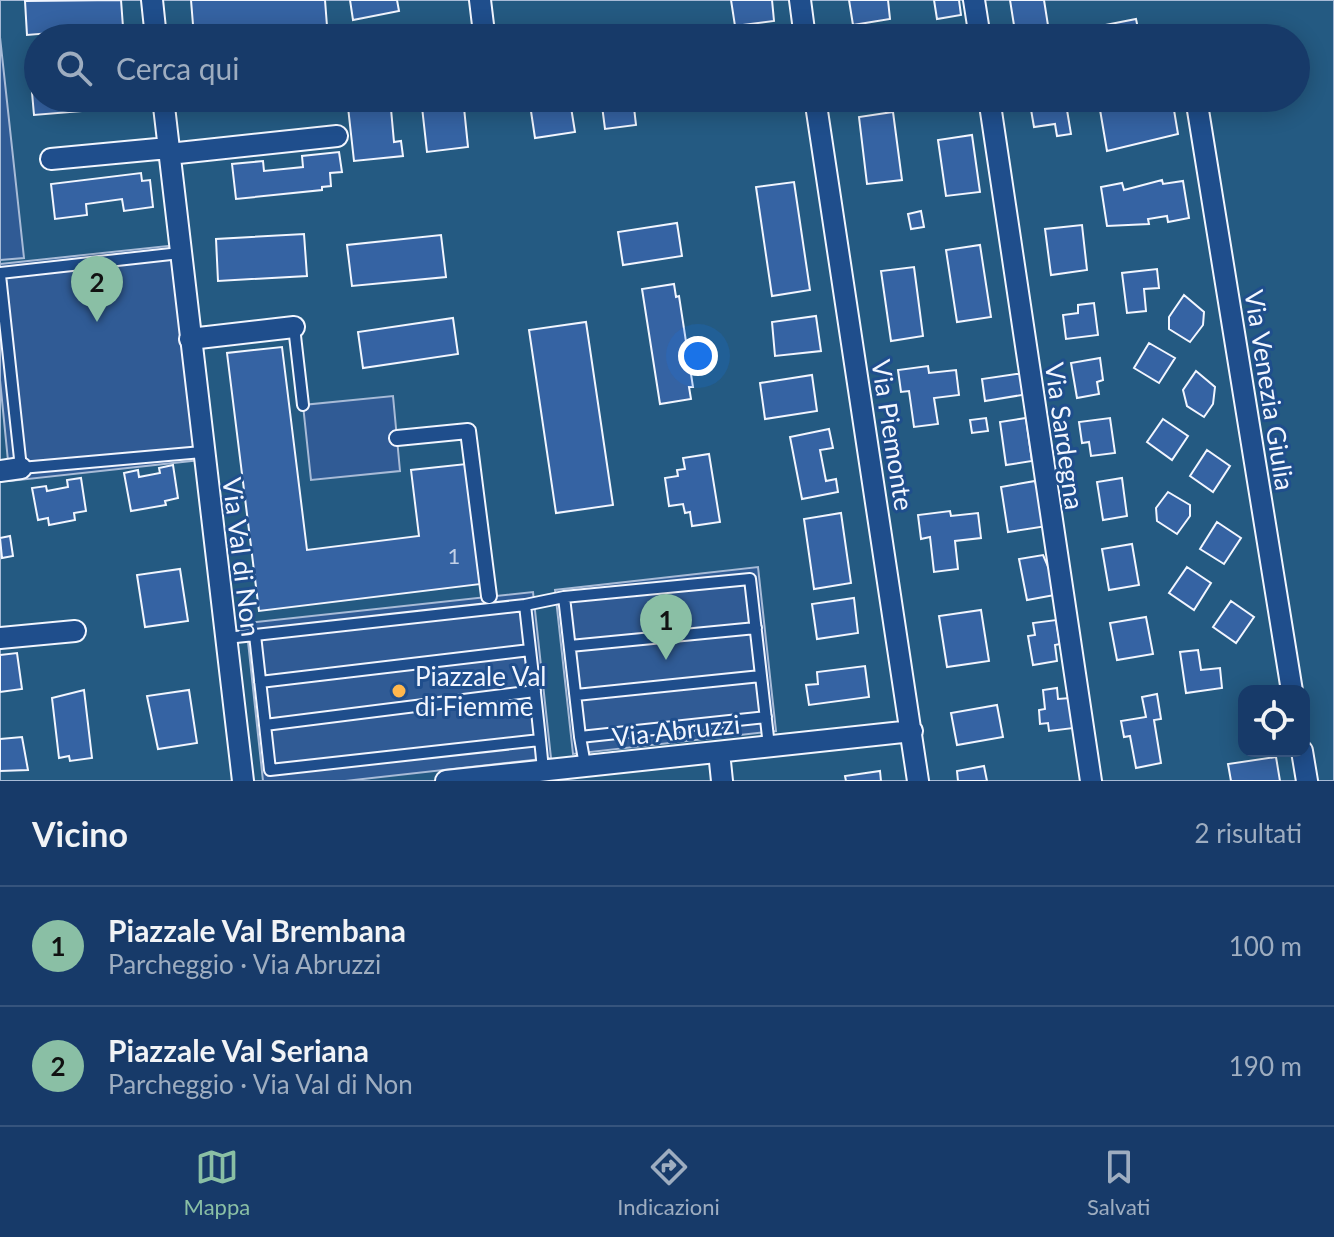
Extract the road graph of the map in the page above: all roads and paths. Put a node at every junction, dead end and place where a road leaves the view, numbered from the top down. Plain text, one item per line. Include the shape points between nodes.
1 (152, 0) edge
2 (480, 0) edge
3 (800, 0) edge
4 (974, 0) edge
5 (155, 24) edge
6 (483, 24) edge
7 (803, 24) edge
8 (978, 24) edge
9 (165, 112) edge
10 (817, 112) edge
11 (991, 112) edge
12 (1198, 112) edge
13 (337, 136) dead end
14 (169, 151) junction
15 (51, 159) dead end
16 (180, 253) junction
17 (0, 274) edge
18 (294, 327) joint
19 (190, 339) junction
20 (303, 405) dead end
21 (397, 438) dead end
22 (202, 452) junction
23 (10, 470) edge
24 (489, 596) dead end
25 (564, 597) junction
26 (525, 605) junction
27 (756, 628) junction
28 (75, 631) dead end
29 (255, 635) junction
30 (0, 638) edge
31 (226, 638) junction
32 (570, 646) junction
33 (530, 650) junction
34 (761, 676) junction
35 (260, 682) junction
36 (1291, 685) edge
37 (535, 691) junction
38 (576, 695) junction
39 (766, 717) junction
40 (265, 725) junction
41 (912, 731) junction
42 (580, 737) junction
43 (540, 740) junction
44 (769, 746) junction
45 (719, 752) junction
46 (1303, 757) edge
47 (555, 765) junction
48 (585, 765) junction
49 (243, 781) edge
50 (446, 781) edge
51 (722, 781) edge
52 (918, 781) edge
53 (1091, 781) edge
54 (1307, 781) edge

1 - 5 street
2 - 6 street
3 - 7 street
4 - 8 street
9 - 14 street, Via Val di Non
10 - 41 street, Via Piemonte
11 - 53 street, Via Sardegna
12 - 36 street, Via Venezia Giulia
13 - 14 street
14 - 15 street
14 - 16 street, Via Val di Non
16 - 17 lane
16 - 19 street, Via Val di Non
17 - 23 lane
18 - 19 street
18 - 20 lane
19 - 22 street, Via Val di Non
21 - 24 street via 468,431
22 - 23 lane
22 - 31 street, Via Val di Non
25 - 26 lane
25 - 27 lane via 750,579
25 - 32 lane
26 - 29 lane
26 - 33 lane
27 - 32 lane
27 - 34 lane
28 - 30 street
29 - 31 lane
29 - 35 lane
31 - 49 street, Via Val di Non
32 - 38 lane
33 - 35 lane
33 - 37 lane
34 - 38 lane
34 - 39 lane
35 - 40 lane
37 - 40 lane
37 - 43 lane
38 - 42 lane
39 - 42 lane
39 - 44 lane
40 - 43 lane via 270,770
41 - 44 street, Via Abruzzi
41 - 52 street, Via Piemonte
42 - 48 lane
43 - 47 lane
44 - 45 street, Via Abruzzi
45 - 48 street, Via Abruzzi
45 - 51 street
46 - 54 street
47 - 48 street, Via Abruzzi
47 - 50 street, Via Abruzzi

